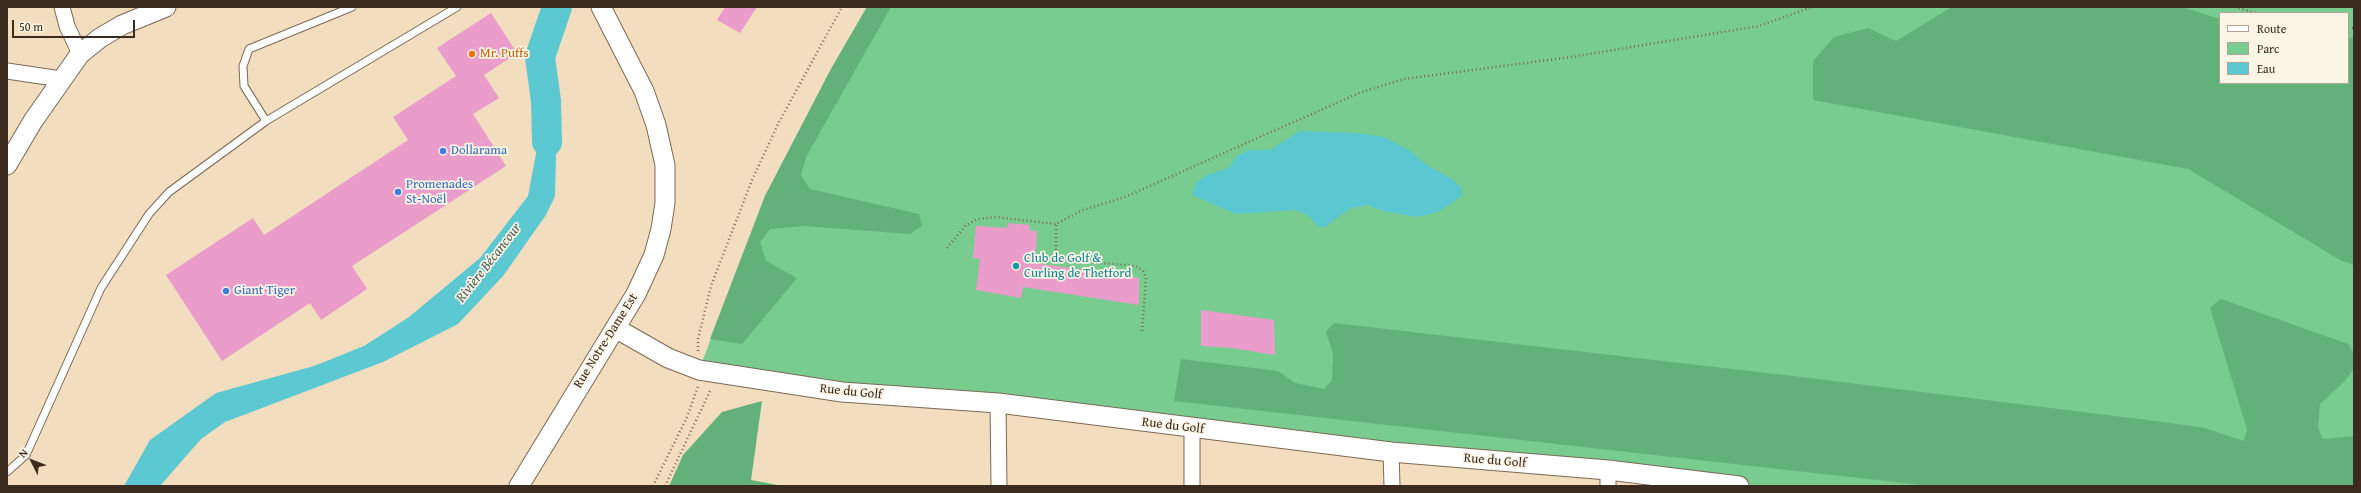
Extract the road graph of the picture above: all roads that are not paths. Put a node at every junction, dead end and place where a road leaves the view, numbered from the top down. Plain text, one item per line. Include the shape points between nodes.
1 (62, 7) edge
2 (166, 7) edge
3 (352, 7) edge
4 (457, 7) edge
5 (601, 7) edge
6 (80, 54) junction
7 (7, 71) edge
8 (61, 79) junction
9 (266, 121) junction
10 (7, 165) edge
11 (617, 329) junction
12 (998, 403) junction
13 (1192, 429) junction
14 (1391, 452) junction
15 (7, 472) edge
16 (1608, 478) edge
17 (519, 486) edge
18 (999, 486) edge
19 (1192, 486) edge
20 (1392, 486) edge
21 (1739, 486) edge

1 - 6 street via 67,26
2 - 6 street via 122,25
3 - 9 lane via 249,49 243,66 244,86
4 - 9 lane
5 - 11 street, Rue Notre-Dame Est via 644,91 656,125 665,165 665,203 654,255
6 - 8 street
7 - 8 street
8 - 10 street
9 - 15 lane via 169,192 149,214 101,288 26,455
11 - 12 street, Rue du Golf via 668,358 698,370 718,374 842,392
11 - 17 street, Rue Notre-Dame Est via 579,384
12 - 13 street, Rue du Golf
12 - 18 street
13 - 14 street, Rue du Golf
13 - 19 street
14 - 16 street, Rue du Golf
14 - 20 street
16 - 21 street, Rue du Golf

